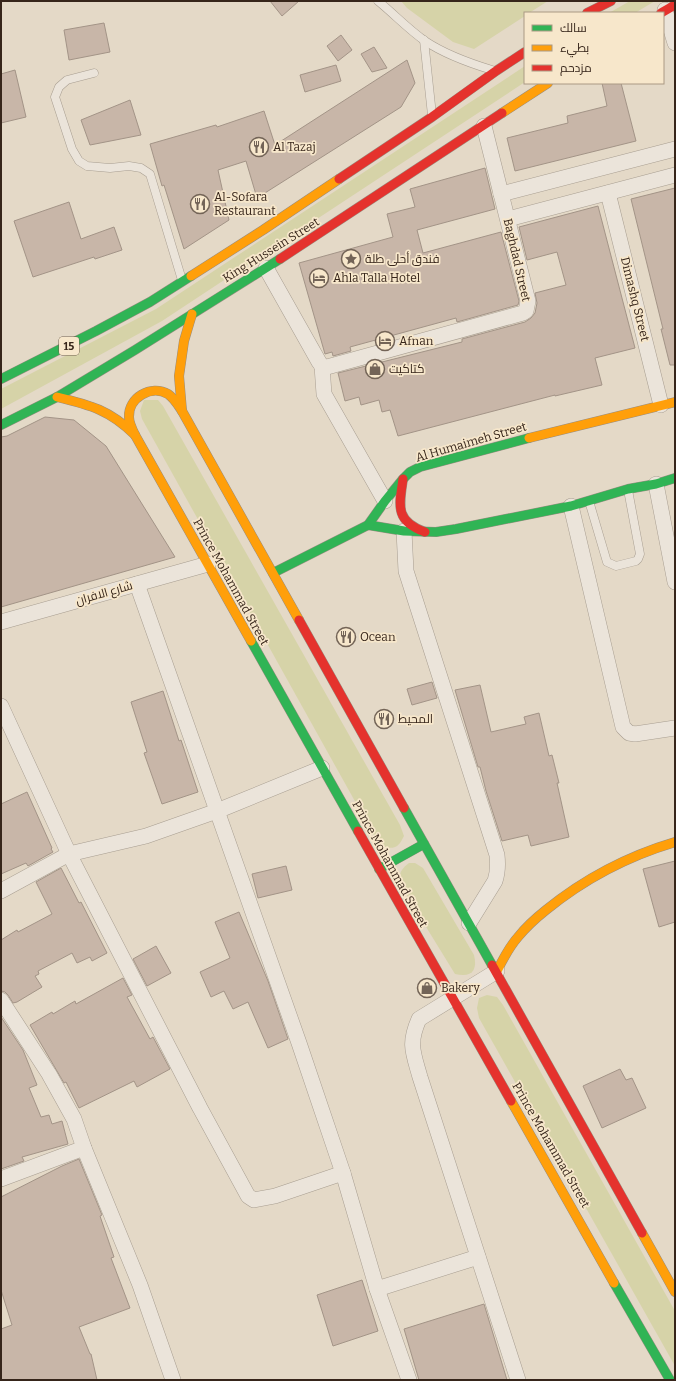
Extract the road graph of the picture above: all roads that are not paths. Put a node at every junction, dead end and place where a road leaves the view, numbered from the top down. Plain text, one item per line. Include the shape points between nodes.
1 (378, 1) edge
2 (611, 1) edge
3 (667, 9) edge
4 (589, 12) edge
5 (424, 40) junction
6 (675, 43) edge
7 (524, 53) edge
8 (496, 71) junction
9 (94, 73) dead end
10 (547, 84) edge
11 (432, 117) junction
12 (484, 126) junction
13 (675, 149) edge
14 (675, 175) edge
15 (608, 193) junction
16 (501, 194) junction
17 (508, 219) junction
18 (266, 268) junction
19 (183, 281) junction
20 (192, 314) junction
21 (322, 366) junction
22 (1, 379) edge
23 (57, 397) junction
24 (668, 403) edge
25 (182, 411) junction
26 (1, 425) edge
27 (135, 435) junction
28 (675, 478) edge
29 (403, 479) junction
30 (656, 484) junction
31 (628, 488) junction
32 (589, 500) junction
33 (385, 501) junction
34 (571, 506) junction
35 (368, 524) junction
36 (404, 531) junction
37 (425, 532) junction
38 (208, 564) junction
39 (273, 573) junction
40 (675, 582) edge
41 (136, 584) junction
42 (1, 622) edge
43 (1, 706) edge
44 (675, 728) edge
45 (322, 768) junction
46 (217, 811) junction
47 (675, 842) edge
48 (424, 844) junction
49 (69, 854) junction
50 (379, 869) junction
51 (1, 891) edge
52 (469, 923) junction
53 (497, 971) junction
54 (453, 997) junction
55 (1, 1000) edge
56 (84, 1148) junction
57 (343, 1173) junction
58 (1, 1179) edge
59 (478, 1257) junction
60 (377, 1288) junction
61 (675, 1292) edge
62 (173, 1380) edge
63 (409, 1380) edge
64 (518, 1380) edge
65 (670, 1380) edge

1 - 5 lane
2 - 4 main road
3 - 6 street
5 - 8 lane via 468,63
5 - 11 lane
7 - 8 main road, King Hussein Street
8 - 11 main road, King Hussein Street
9 - 19 lane via 67,80 59,87 55,97 72,149 79,161 87,166 129,166 141,168 150,174
10 - 12 main road, King Hussein Street
11 - 19 main road, King Hussein Street
12 - 16 street, Baghdad Street
12 - 18 main road, King Hussein Street
13 - 16 street
14 - 15 street
15 - 17 street
15 - 24 street, Dimashq Street
16 - 17 street, Baghdad Street
17 - 21 street, Baghdad Street via 528,301 526,311 332,366
18 - 20 main road, King Hussein Street
18 - 21 street
19 - 22 main road, King Hussein Street / 15 via 135,310
20 - 23 main road, King Hussein Street
20 - 25 main road via 184,341 180,370
21 - 33 street via 324,394
23 - 26 main road, King Hussein Street
23 - 27 main road, Prince Mohammad Street via 86,403 103,411 119,420
24 - 29 main road, Al Humaimeh Street via 420,466
25 - 27 main road via 168,394 148,391 138,396 129,415
25 - 39 main road
27 - 38 main road, Prince Mohammad Street
28 - 30 main road
29 - 33 main road, Al Humaimeh Street
29 - 37 main road via 401,511 404,520 415,530
30 - 31 main road
30 - 40 street
31 - 32 main road
31 - 32 lane via 640,554 636,561 616,566 607,562
32 - 34 main road
33 - 35 main road, Al Humaimeh Street
34 - 37 main road via 456,529
34 - 44 street via 623,727 629,733 635,734
35 - 36 main road
35 - 39 main road
36 - 37 main road
36 - 52 street via 406,571 497,854 495,881
38 - 41 street, شارع الافران
38 - 45 main road, Prince Mohammad Street
39 - 48 main road
41 - 42 street, شارع الافران
41 - 46 street
43 - 49 street
45 - 46 street
45 - 50 main road, Prince Mohammad Street
46 - 49 street via 146,836
46 - 57 street
47 - 53 main road via 629,859 590,880 543,912 520,934
48 - 50 main road
48 - 52 main road
49 - 51 street
49 - 57 street via 248,1196 254,1200 275,1196
50 - 54 main road, Prince Mohammad Street
52 - 53 main road
53 - 54 street
53 - 61 main road
54 - 59 street via 419,1019 413,1033 412,1046
54 - 65 main road, Prince Mohammad Street
55 - 56 street via 49,1074 74,1119
56 - 58 street
56 - 62 street via 140,1285
57 - 60 street
59 - 60 street
59 - 64 street
60 - 63 street

